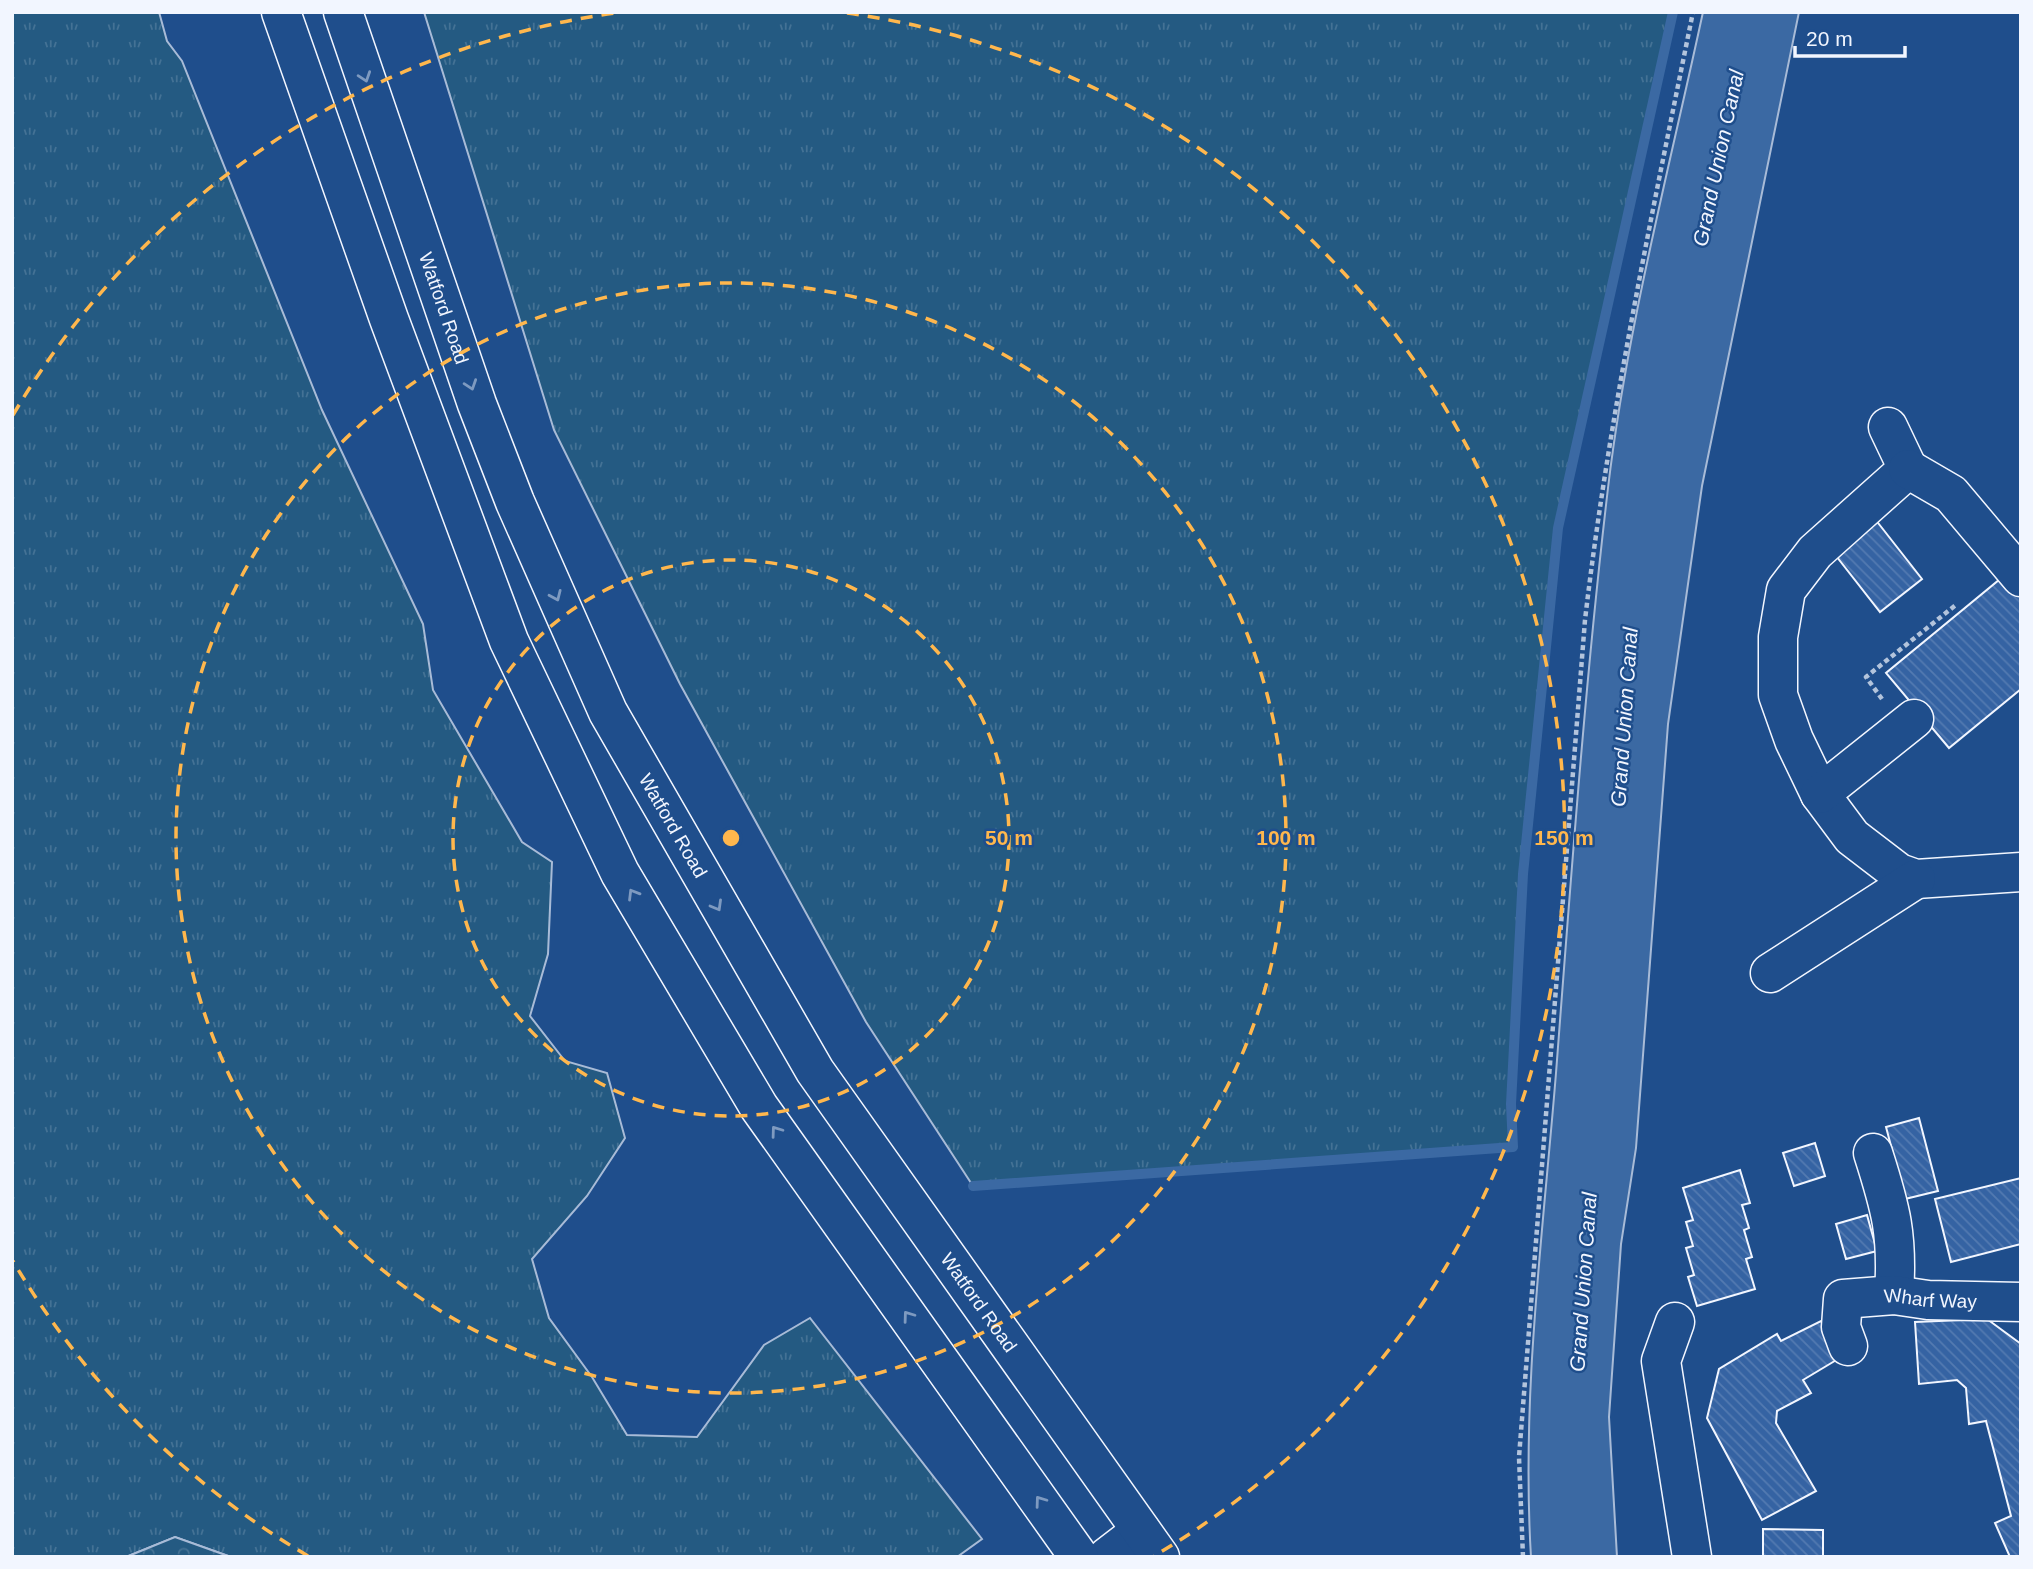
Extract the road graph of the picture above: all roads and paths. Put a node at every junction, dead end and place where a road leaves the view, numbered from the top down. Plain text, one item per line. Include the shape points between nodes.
1 (281, 12) edge
2 (344, 12) edge
3 (1693, 12) edge
4 (1888, 427) dead end
5 (1908, 469) junction
6 (2021, 577) edge
7 (1956, 604) dead end
8 (1908, 724) joint
9 (1820, 794) junction
10 (2021, 872) edge
11 (1916, 879) junction
12 (1770, 973) dead end
13 (1873, 1153) dead end
14 (1894, 1295) junction
15 (2021, 1302) edge
16 (1675, 1322) dead end
17 (1848, 1346) dead end
18 (1151, 1544) edge
19 (1079, 1557) edge
20 (1107, 1557) edge
21 (1523, 1557) edge
22 (1692, 1557) edge

19 -> 1 main road via 759,1107 620,873 509,641
2 -> 18 main road, Watford Road via 477,404 608,712 815,1071
3 - 21 path via 1626,343 1585,620 1519,1457
4 - 5 main road
5 - 6 main road via 1951,494
5 - 9 main road via 1815,552 1786,590 1778,637 1778,695
7 - 8 path via 1866,677
8 - 9 main road
9 - 11 main road via 1852,837 1899,873
10 - 11 main road
11 - 12 main road
13 - 14 main road via 1894,1223
14 - 15 main road, Wharf Way
14 - 17 main road, Wharf Way via 1843,1299 1841,1327
16 - 22 main road via 1661,1361
18 - 20 main road

